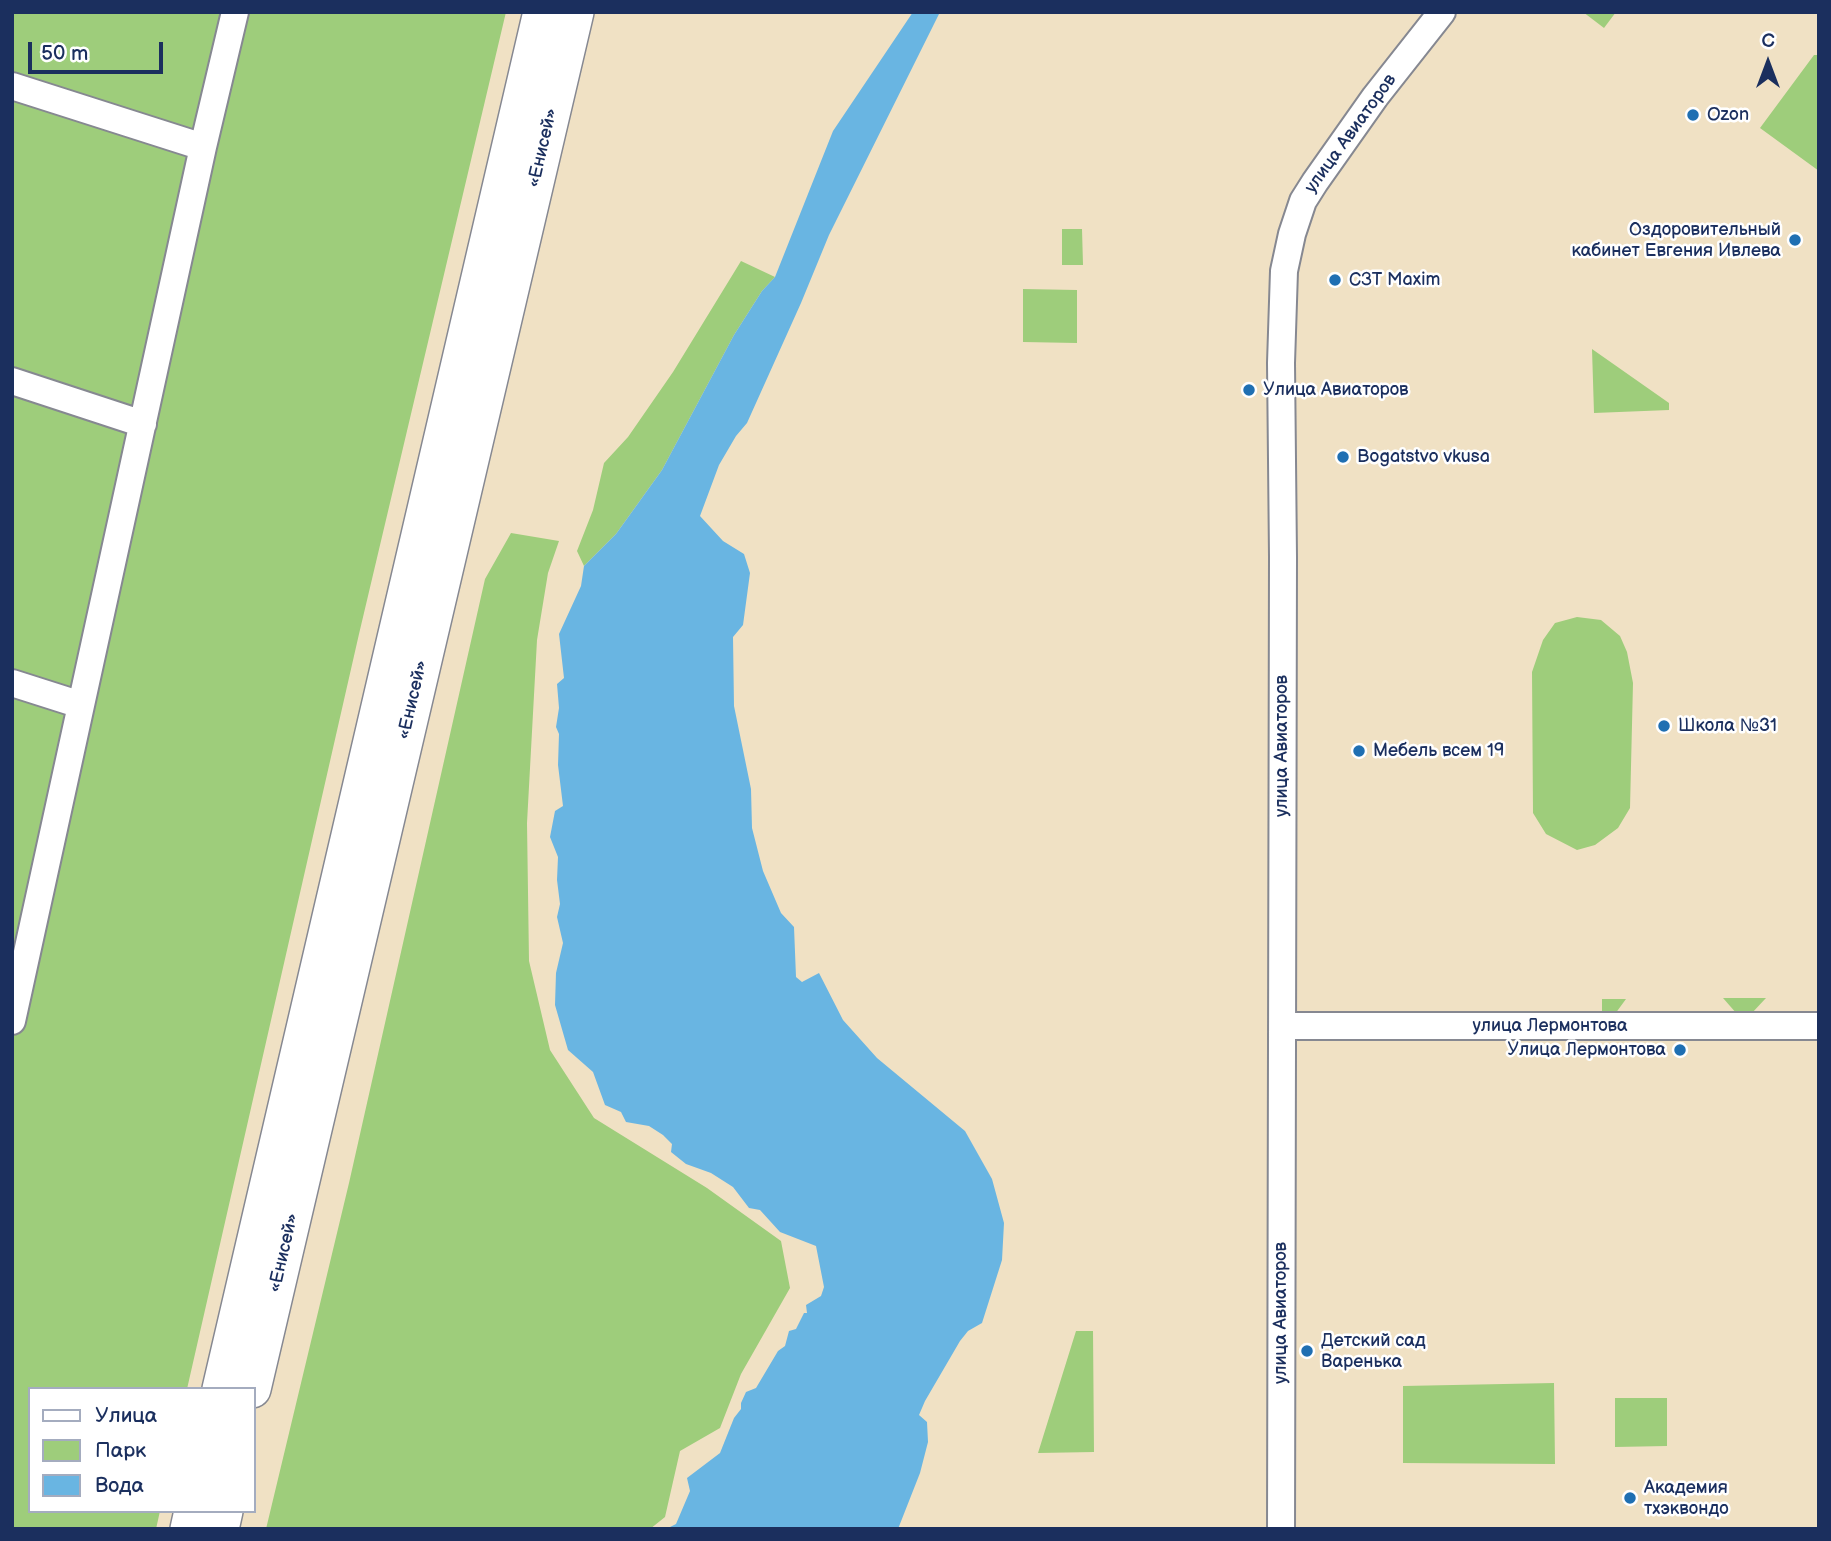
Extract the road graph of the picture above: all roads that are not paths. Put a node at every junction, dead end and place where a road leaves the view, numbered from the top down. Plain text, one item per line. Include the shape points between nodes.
1 (235, 12) edge
2 (542, 12) edge
3 (575, 12) edge
4 (1442, 12) edge
5 (12, 86) edge
6 (203, 147) junction
7 (12, 382) edge
8 (143, 424) junction
9 (12, 683) edge
10 (81, 705) junction
11 (16, 988) edge
12 (12, 1021) edge
13 (1282, 1026) junction
14 (1819, 1026) edge
15 (222, 1387) edge
16 (252, 1387) edge
17 (1281, 1529) edge

1 - 6 street
2 - 15 highway, «Енисей»
3 - 16 highway, «Енисей»
4 - 13 street, улица Авиаторов via 1315,182 1303,201 1287,253 1282,302
5 - 6 street
6 - 8 street
7 - 8 street
8 - 10 street
9 - 10 street
10 - 11 street
11 - 12 street
13 - 14 street, улица Лермонтова
13 - 17 street, улица Авиаторов

